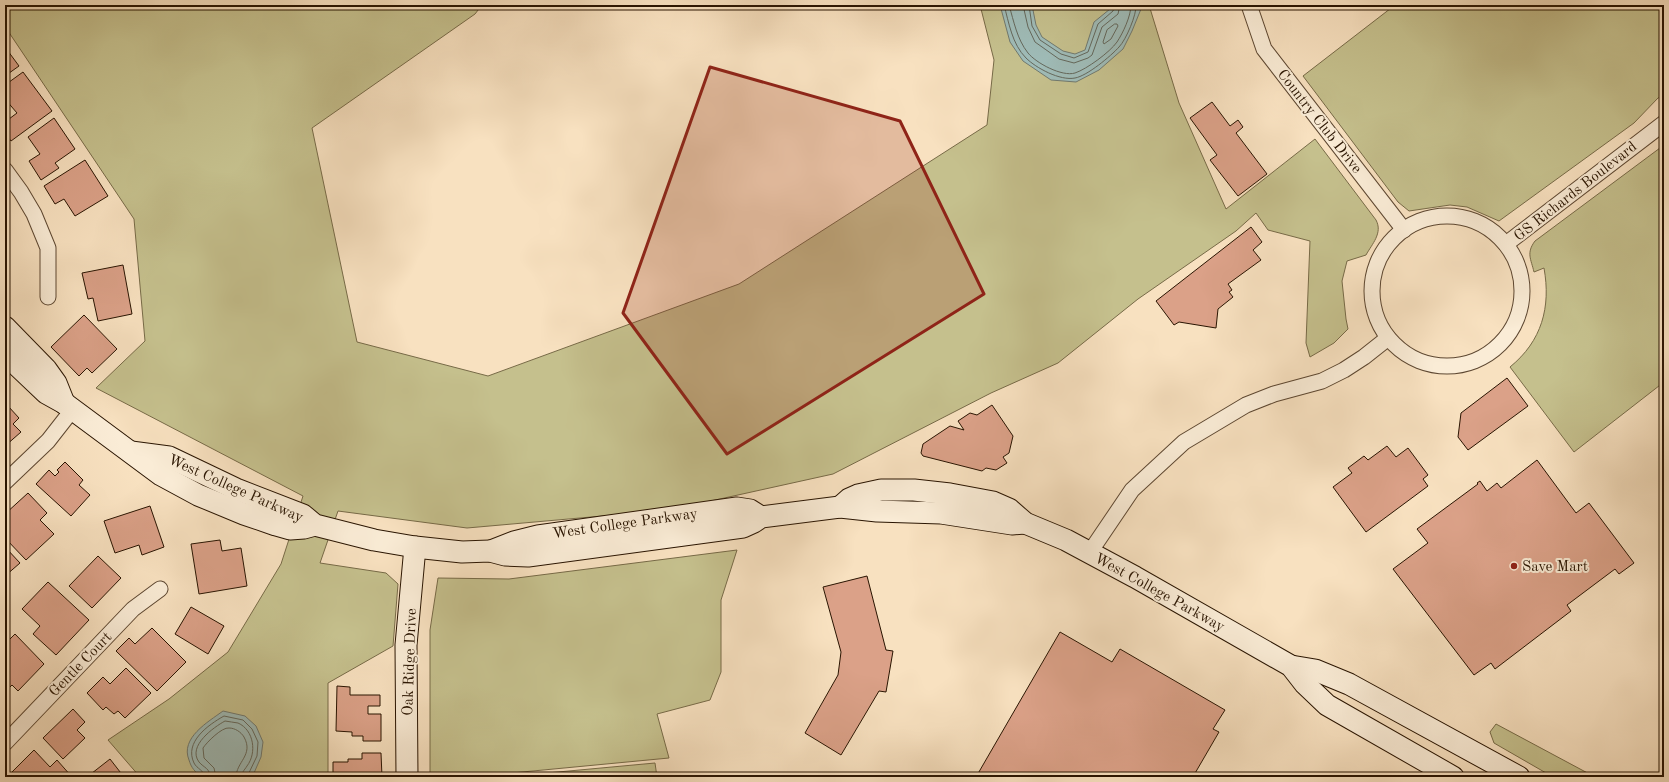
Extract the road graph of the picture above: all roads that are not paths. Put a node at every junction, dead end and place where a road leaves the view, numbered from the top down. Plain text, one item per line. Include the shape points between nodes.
1 (1249, 5) edge
2 (1664, 123) edge
3 (5, 170) edge
4 (1404, 230) junction
5 (1506, 244) junction
6 (48, 297) dead end
7 (5, 327) edge
8 (1388, 338) junction
9 (5, 354) edge
10 (69, 406) junction
11 (5, 482) edge
12 (415, 547) junction
13 (1090, 552) junction
14 (160, 589) dead end
15 (1291, 666) junction
16 (5, 743) edge
17 (407, 777) edge
18 (1453, 777) edge
19 (1519, 777) edge

1 - 4 street, Country Club Drive via 1264,49
2 - 5 street, GS Richards Boulevard
3 - 6 street via 34,214 48,248
4 - 5 street via 1420,221 1439,216 1458,217 1476,222
4 - 8 street via 1389,244 1378,261 1373,280 1373,301
5 - 8 street via 1516,261 1522,280 1522,300 1517,319 1508,336 1494,350 1465,364 1439,366 1420,361 1402,351
7 - 10 street via 46,369
8 - 13 street via 1344,370 1322,381 1274,394 1246,405 1184,442 1132,490
9 - 10 street, West College Parkway via 46,393
10 - 11 street via 48,440
10 - 12 street, West College Parkway via 131,452 169,458 236,489 303,515 315,525
12 - 13 street, West College Parkway via 528,556 743,527 761,517 840,507 942,513 1012,524 1025,523
12 - 17 street, Oak Ridge Drive via 406,645
13 - 15 street, West College Parkway
14 - 16 street, Gentle Court via 133,610
15 - 18 street, West College Parkway via 1327,705
15 - 19 street, West College Parkway via 1315,670 1349,684

